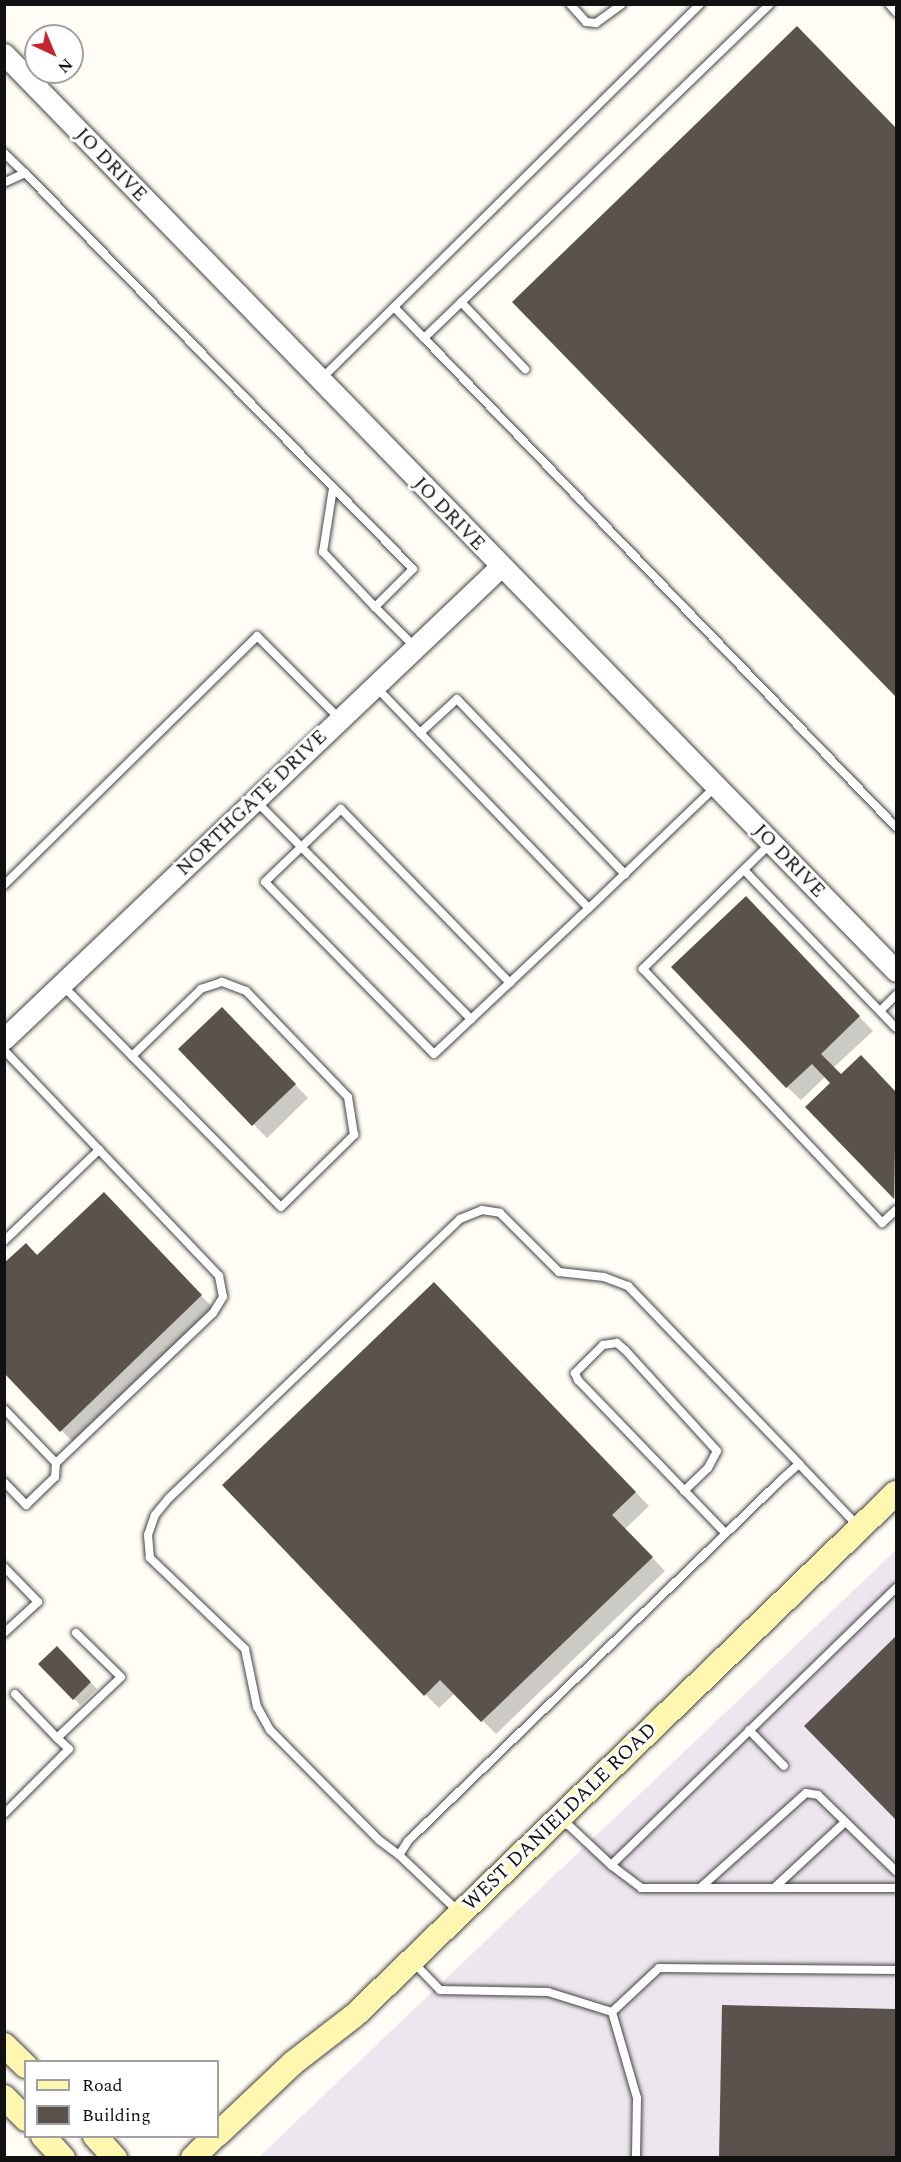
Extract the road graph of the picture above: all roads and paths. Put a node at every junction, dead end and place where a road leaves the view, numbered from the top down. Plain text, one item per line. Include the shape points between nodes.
1 (570, 4) edge
2 (622, 4) edge
3 (700, 4) edge
4 (770, 4) edge
5 (889, 4) edge
6 (897, 12) edge
7 (4, 54) edge
8 (4, 153) edge
9 (25, 173) junction
10 (4, 183) edge
11 (461, 302) junction
12 (394, 308) junction
13 (424, 338) junction
14 (525, 369) dead end
15 (320, 380) junction
16 (333, 488) junction
17 (501, 567) junction
18 (375, 607) junction
19 (416, 648) junction
20 (375, 686) junction
21 (340, 720) junction
22 (420, 733) junction
23 (716, 786) junction
24 (255, 800) junction
25 (897, 827) edge
26 (772, 843) junction
27 (301, 848) junction
28 (744, 870) junction
29 (625, 874) junction
30 (4, 885) edge
31 (589, 908) junction
32 (897, 971) edge
33 (510, 983) junction
34 (62, 985) junction
35 (897, 995) edge
36 (880, 1011) junction
37 (471, 1019) junction
38 (897, 1028) edge
39 (4, 1040) edge
40 (4, 1050) edge
41 (132, 1056) junction
42 (99, 1150) junction
43 (897, 1210) edge
44 (4, 1241) edge
45 (4, 1409) edge
46 (56, 1463) junction
47 (799, 1464) junction
48 (4, 1482) edge
49 (684, 1491) junction
50 (897, 1493) edge
51 (859, 1528) junction
52 (725, 1533) junction
53 (4, 1567) edge
54 (897, 1588) edge
55 (4, 1633) edge
56 (76, 1633) dead end
57 (15, 1694) dead end
58 (749, 1730) junction
59 (57, 1738) junction
60 (784, 1767) dead end
61 (4, 1814) edge
62 (560, 1817) junction
63 (845, 1822) junction
64 (399, 1855) junction
65 (611, 1865) junction
66 (897, 1871) edge
67 (700, 1888) junction
68 (774, 1888) junction
69 (897, 1888) edge
70 (461, 1914) junction
71 (412, 1960) junction
72 (897, 1970) edge
73 (612, 2012) junction
74 (4, 2044) edge
75 (24, 2064) edge
76 (4, 2097) edge
77 (24, 2117) edge
78 (219, 2132) edge
79 (45, 2138) edge
80 (96, 2138) edge
81 (213, 2138) edge
82 (63, 2157) edge
83 (115, 2157) edge
84 (193, 2157) edge
85 (636, 2157) edge

1 - 2 lane via 586,22 596,23
3 - 12 lane
4 - 11 lane
5 - 6 lane
7 - 15 street, JO DRIVE
8 - 9 lane
9 - 10 lane
9 - 16 lane
11 - 13 lane
11 - 14 lane
12 - 13 lane
12 - 15 lane
13 - 25 lane
15 - 17 street, JO DRIVE
16 - 18 lane via 323,552
16 - 18 lane via 413,569
17 - 19 street, NORTHGATE DRIVE
17 - 23 street, JO DRIVE
18 - 19 lane
19 - 20 street, NORTHGATE DRIVE
20 - 21 street, NORTHGATE DRIVE
20 - 22 lane
21 - 24 street, NORTHGATE DRIVE
21 - 30 lane via 256,636
22 - 29 lane via 457,699
22 - 31 lane
23 - 26 street, JO DRIVE
23 - 29 lane
24 - 27 lane
24 - 34 street, NORTHGATE DRIVE
26 - 28 lane
26 - 32 street, JO DRIVE
27 - 33 lane via 341,809
27 - 37 lane
27 - 37 lane via 265,882 410,1030 434,1054
28 - 36 lane
28 - 43 lane via 643,969 882,1223
29 - 31 lane
31 - 33 lane
33 - 37 lane
34 - 39 street, NORTHGATE DRIVE
34 - 41 lane
35 - 36 lane
36 - 38 lane
40 - 42 lane
41 - 41 lane via 281,1207 354,1135 348,1097 246,991 222,982 201,989
42 - 44 lane
42 - 46 lane via 219,1276 223,1297 213,1313
45 - 46 lane
46 - 48 lane via 55,1477 26,1505
47 - 51 lane
47 - 52 lane
47 - 64 lane via 628,1286 604,1277 559,1272 500,1213 482,1210 460,1219 169,1498 155,1515 147,1535 150,1558 245,1649 257,1707 270,1730 379,1840
49 - 49 lane via 578,1380 575,1373 603,1345 617,1343 717,1451 708,1468
49 - 52 lane
50 - 51 main road, WEST DANIELDALE ROAD
51 - 62 main road, WEST DANIELDALE ROAD
52 - 64 lane via 408,1841
53 - 55 lane via 38,1602
54 - 58 lane
56 - 59 lane via 121,1677
57 - 59 lane
58 - 60 lane
58 - 65 lane
59 - 61 lane via 69,1749
62 - 65 lane
62 - 70 main road, WEST DANIELDALE ROAD
63 - 66 lane
63 - 67 lane via 818,1795 806,1793
63 - 68 lane
64 - 70 lane
65 - 67 lane via 641,1888
67 - 68 lane
68 - 69 lane
70 - 71 main road, WEST DANIELDALE ROAD
71 - 73 lane via 440,1990 548,1992
71 - 78 main road, WEST DANIELDALE ROAD
72 - 73 lane via 659,1968
73 - 85 lane via 637,2098
74 - 75 main road
76 - 77 main road
79 - 82 main road
80 - 83 main road
81 - 84 main road, WEST DANIELDALE ROAD

